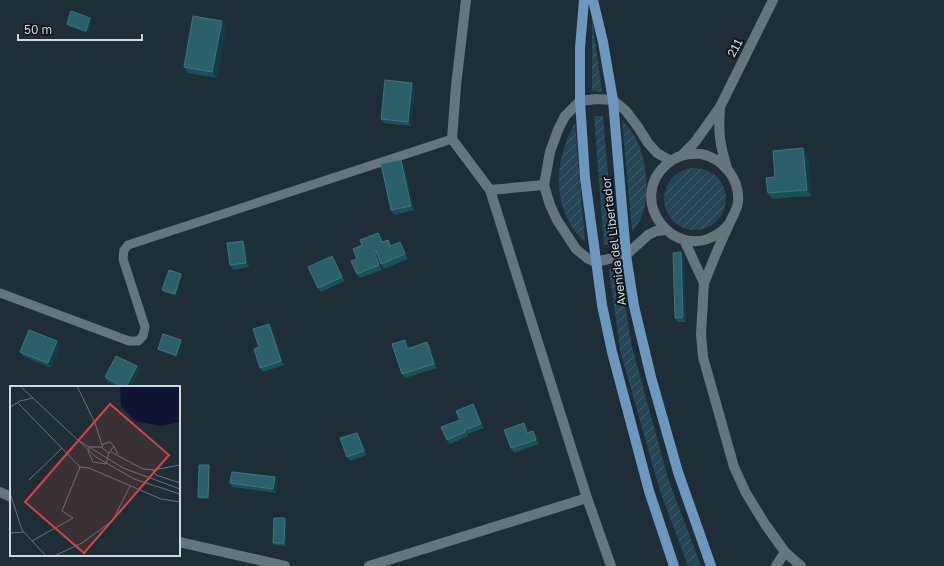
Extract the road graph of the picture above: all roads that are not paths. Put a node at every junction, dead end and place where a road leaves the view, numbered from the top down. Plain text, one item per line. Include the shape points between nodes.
1 (466, 0) edge
2 (584, 0) edge
3 (593, 0) edge
4 (772, 0) edge
5 (613, 100) junction
6 (580, 102) junction
7 (720, 107) junction
8 (452, 139) junction
9 (682, 155) junction
10 (671, 160) junction
11 (727, 168) junction
12 (544, 186) junction
13 (490, 190) junction
14 (728, 225) junction
15 (665, 230) junction
16 (684, 240) junction
17 (626, 255) junction
18 (596, 262) junction
19 (704, 283) junction
20 (0, 293) edge
21 (0, 492) edge
22 (10, 497) edge
23 (588, 498) junction
24 (180, 542) edge
25 (785, 552) junction
26 (285, 566) edge
27 (369, 566) edge
28 (611, 566) edge
29 (674, 566) edge
30 (710, 566) edge
31 (776, 566) edge
32 (801, 566) edge

1 - 8 street
2 - 6 main road, Avenida del Libertador via 580,48
3 - 5 main road, Avenida del Libertador
4 - 7 street, 211
5 - 6 street via 596,99
5 - 10 street via 626,111 657,153
5 - 17 main road, Avenida del Libertador
6 - 12 street via 565,116 558,130 550,152
6 - 18 main road, Avenida del Libertador via 585,178
7 - 9 street, 211 via 695,142
7 - 11 street, 211 via 718,130
8 - 13 street
8 - 20 lane via 128,245 123,258 145,327 143,336 138,341 129,341
9 - 10 street
9 - 11 street via 706,155 718,160
10 - 15 street via 654,179 651,191 651,206 656,219
11 - 14 street via 738,190 735,214
12 - 13 street
12 - 18 street via 557,220 576,249
13 - 23 street
14 - 16 street via 719,234 708,239
14 - 19 street
15 - 16 street
15 - 17 street via 648,235
16 - 19 street
17 - 18 street
17 - 30 main road, Avenida del Libertador via 634,306 651,377 678,472
18 - 29 main road, Avenida del Libertador via 612,352 649,491
19 - 25 street via 701,334 703,357 734,467 764,524
21 - 22 street
23 - 27 street
23 - 28 street
24 - 26 street
25 - 31 street
25 - 32 street

